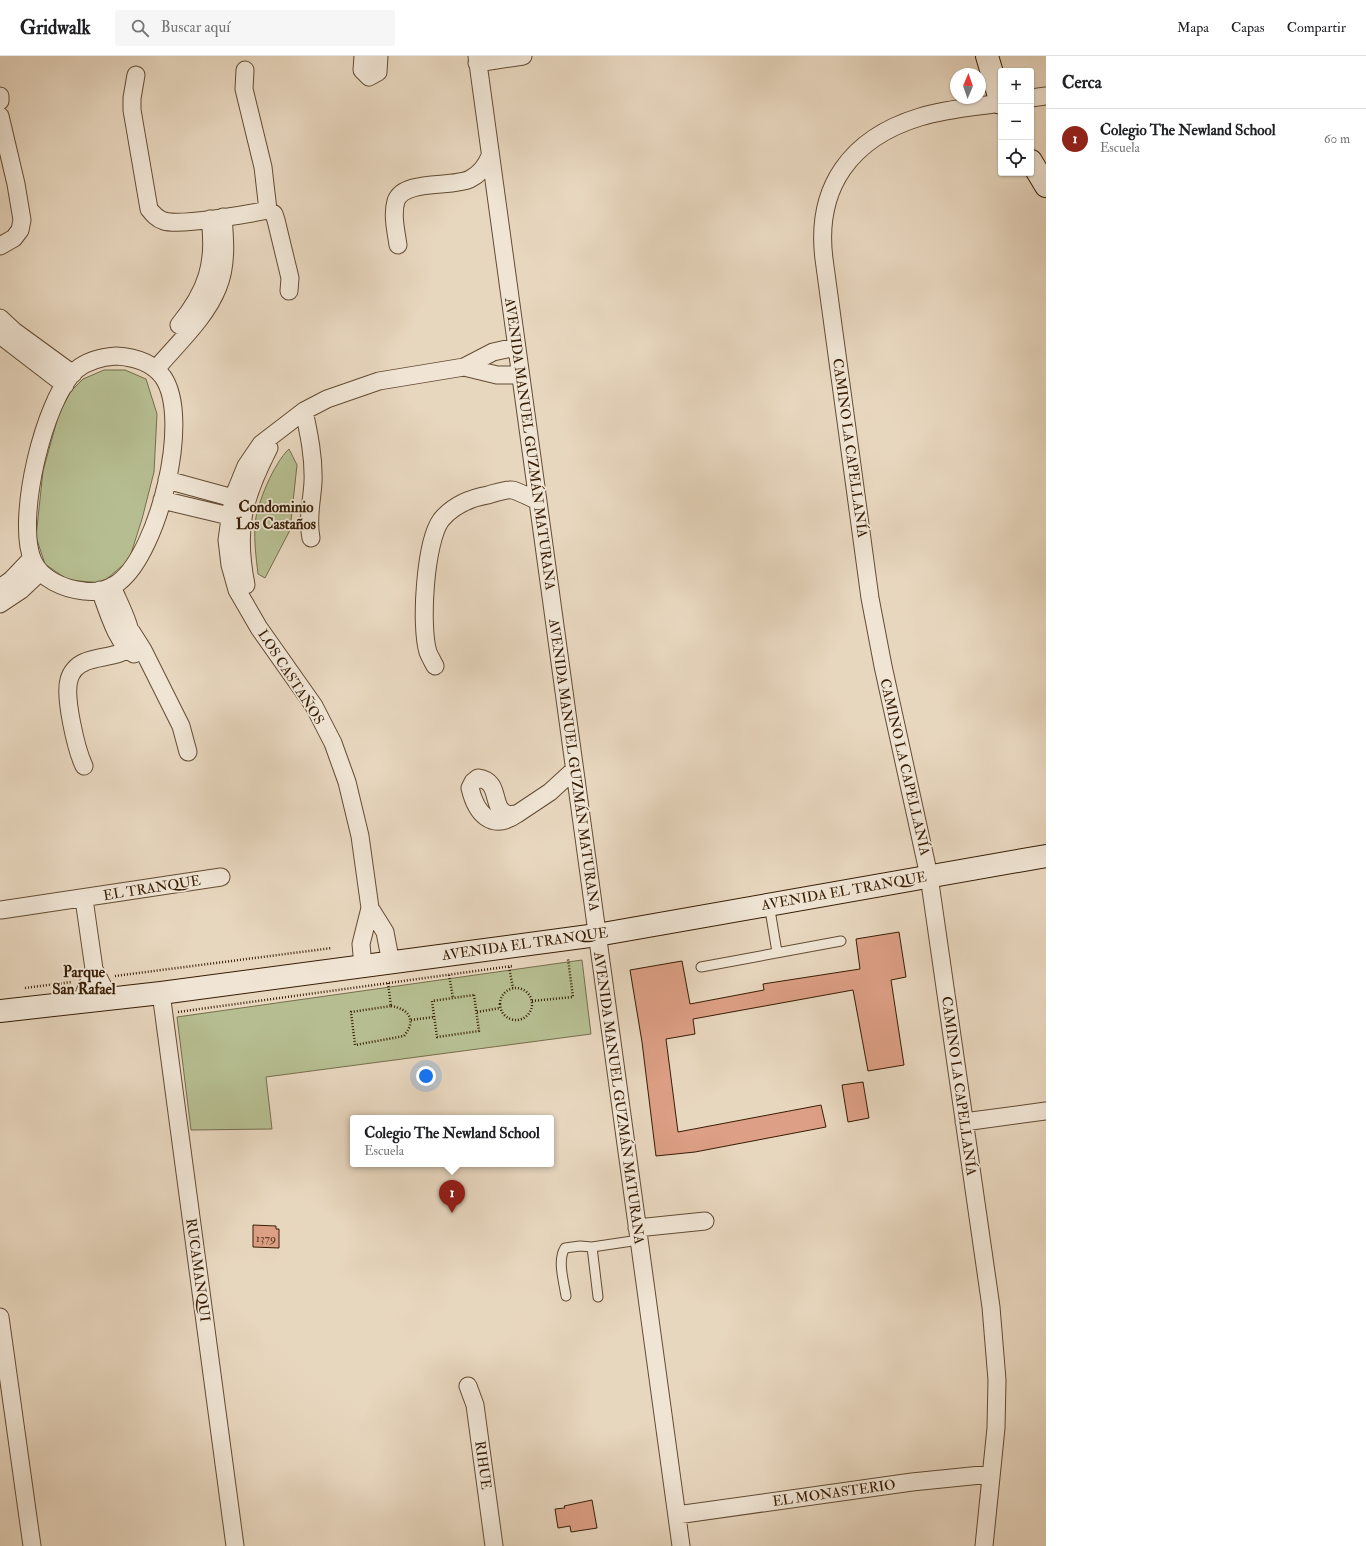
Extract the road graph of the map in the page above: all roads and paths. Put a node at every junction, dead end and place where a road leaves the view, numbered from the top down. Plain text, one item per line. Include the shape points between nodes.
1 (363, 56) edge
2 (379, 56) edge
3 (523, 56) edge
4 (987, 56) edge
5 (477, 59) edge
6 (245, 70) dead end
7 (136, 75) dead end
8 (998, 93) edge
9 (0, 96) edge
10 (1046, 96) edge
11 (1034, 98) edge
12 (0, 100) edge
13 (998, 103) edge
14 (0, 116) edge
15 (490, 156) junction
16 (1034, 166) edge
17 (464, 181) junction
18 (1046, 186) edge
19 (496, 201) junction
20 (268, 210) junction
21 (217, 218) junction
22 (398, 245) dead end
23 (0, 246) edge
24 (288, 291) dead end
25 (0, 318) edge
26 (0, 335) edge
27 (516, 347) junction
28 (151, 366) junction
29 (464, 367) junction
30 (520, 375) junction
31 (69, 380) junction
32 (304, 411) junction
33 (278, 432) junction
34 (533, 470) junction
35 (167, 480) junction
36 (512, 490) junction
37 (233, 498) junction
38 (162, 500) junction
39 (538, 501) junction
40 (236, 514) junction
41 (311, 538) dead end
42 (36, 565) junction
43 (0, 588) edge
44 (106, 588) junction
45 (0, 604) edge
46 (124, 631) junction
47 (127, 650) junction
48 (101, 656) junction
49 (149, 664) junction
50 (435, 666) dead end
51 (188, 752) dead end
52 (84, 766) dead end
53 (574, 770) junction
54 (550, 792) junction
55 (578, 797) junction
56 (517, 814) dead end
57 (1046, 856) edge
58 (929, 876) junction
59 (221, 877) dead end
60 (84, 899) junction
61 (769, 904) junction
62 (370, 908) junction
63 (1, 910) dead end
64 (597, 934) junction
65 (841, 941) dead end
66 (332, 948) dead end
67 (777, 952) junction
68 (568, 958) dead end
69 (363, 966) junction
70 (509, 967) dead end
71 (701, 967) dead end
72 (390, 973) junction
73 (449, 975) dead end
74 (95, 976) junction
75 (513, 988) junction
76 (22, 989) dead end
77 (161, 994) junction
78 (109, 998) junction
79 (453, 998) junction
80 (532, 1001) junction
81 (81, 1002) junction
82 (391, 1006) junction
83 (500, 1008) junction
84 (0, 1011) edge
85 (477, 1012) junction
86 (434, 1018) junction
87 (411, 1020) junction
88 (1046, 1111) edge
89 (964, 1122) junction
90 (705, 1221) dead end
91 (638, 1234) junction
92 (592, 1248) junction
93 (566, 1296) dead end
94 (598, 1297) dead end
95 (0, 1317) edge
96 (468, 1386) dead end
97 (992, 1474) junction
98 (677, 1515) junction
99 (32, 1546) edge
100 (235, 1546) edge
101 (494, 1546) edge
102 (679, 1546) edge
103 (984, 1546) edge

1 - 2 street via 362,70 369,77 378,72
3 - 5 street
4 - 8 main road
5 - 15 street, AVENIDA MANUEL GUZMÁN MATURANA
6 - 20 street via 244,89 263,167
7 - 21 street via 132,110 149,210 157,218 171,222
9 - 12 street
10 - 11 street
13 - 58 street, CAMINO LA CAPELLANÍA via 919,117 892,127 872,139 852,157 837,177 826,201 822,226 824,259 870,598
14 - 23 street via 22,220 20,230 14,238
15 - 17 street via 481,171
15 - 19 street, AVENIDA MANUEL GUZMÁN MATURANA
16 - 18 main road
17 - 19 street via 484,190
17 - 22 street via 408,189 396,200 394,216
19 - 27 street, AVENIDA MANUEL GUZMÁN MATURANA
20 - 21 street
20 - 24 street via 274,214 276,220 290,278
21 - 28 street via 225,236 223,266 215,293 204,312
25 - 31 street
26 - 31 street
27 - 29 street, LOS CASTAÑOS via 493,352
27 - 30 street, AVENIDA MANUEL GUZMÁN MATURANA
28 - 31 street via 132,358 107,357 90,362
28 - 35 street via 168,387 173,406 172,449
29 - 30 street, LOS CASTAÑOS via 497,375
29 - 32 street, LOS CASTAÑOS via 379,381 327,398
30 - 34 street, AVENIDA MANUEL GUZMÁN MATURANA
31 - 42 street via 48,421 29,493 27,531
32 - 33 street, LOS CASTAÑOS
32 - 41 street via 313,460 309,519
33 - 37 street, LOS CASTAÑOS via 253,453
33 - 40 street, LOS CASTAÑOS
34 - 36 street
34 - 39 street, AVENIDA MANUEL GUZMÁN MATURANA
35 - 37 street
35 - 38 street
36 - 39 street
36 - 50 street via 472,498 455,508 442,520 435,532 426,583 425,621 428,652
37 - 40 street
38 - 40 street
38 - 44 street via 151,532 138,557 124,577
39 - 53 street, AVENIDA MANUEL GUZMÁN MATURANA
40 - 62 street, LOS CASTAÑOS via 250,609 259,628 314,706 341,762 355,809
42 - 43 street
42 - 44 street via 51,581 73,590 88,592
42 - 45 street via 21,590
44 - 46 street
46 - 47 street via 131,642
46 - 48 street
46 - 49 street via 139,643
47 - 48 street
47 - 49 street
48 - 52 street via 84,662 75,669 69,680 75,745
49 - 51 street via 181,726
53 - 54 street
53 - 55 street, AVENIDA MANUEL GUZMÁN MATURANA
54 - 55 street
54 - 56 street
55 - 64 street, AVENIDA MANUEL GUZMÁN MATURANA
57 - 58 main road, AVENIDA EL TRANQUE
58 - 61 main road, AVENIDA EL TRANQUE
58 - 89 street, CAMINO LA CAPELLANÍA
59 - 60 street, EL TRANQUE
60 - 63 street, EL TRANQUE
60 - 74 street, EL TRANQUE
61 - 64 main road, AVENIDA EL TRANQUE
61 - 67 lane
62 - 69 street, LOS CASTAÑOS via 361,944
62 - 72 street, LOS CASTAÑOS via 385,932
64 - 72 main road, AVENIDA EL TRANQUE
64 - 91 street, AVENIDA MANUEL GUZMÁN MATURANA
65 - 67 lane
66 - 74 path
67 - 71 lane
68 - 80 path via 573,996
69 - 72 main road, AVENIDA EL TRANQUE
69 - 77 main road, AVENIDA EL TRANQUE
70 - 75 path
72 - 82 path
73 - 79 path
74 - 76 path
74 - 78 street, EL TRANQUE
74 - 81 street
75 - 80 path via 527,992
75 - 83 path via 501,998
77 - 78 main road, AVENIDA EL TRANQUE
77 - 100 street, RUCAMANQUI
78 - 81 main road, AVENIDA EL TRANQUE
79 - 85 path via 474,995
79 - 86 path via 432,1001
80 - 83 path via 531,1012 523,1020 511,1020
81 - 84 main road, AVENIDA EL TRANQUE
82 - 87 path via 407,1011
82 - 87 path via 351,1012 355,1045 404,1036 410,1028
83 - 85 path
85 - 86 path via 479,1031 436,1037
86 - 87 path
88 - 89 street
89 - 97 street, CAMINO LA CAPELLANÍA via 995,1341 996,1428
90 - 91 street
91 - 92 lane
91 - 98 street, AVENIDA MANUEL GUZMÁN MATURANA
92 - 93 lane via 565,1248 561,1253
92 - 94 lane
95 - 99 street
96 - 101 street, RIHUE via 475,1405
97 - 98 street, EL MONASTERIO via 912,1482
97 - 103 street, CAMINO LA CAPELLANÍA
98 - 102 street, AVENIDA MANUEL GUZMÁN MATURANA

